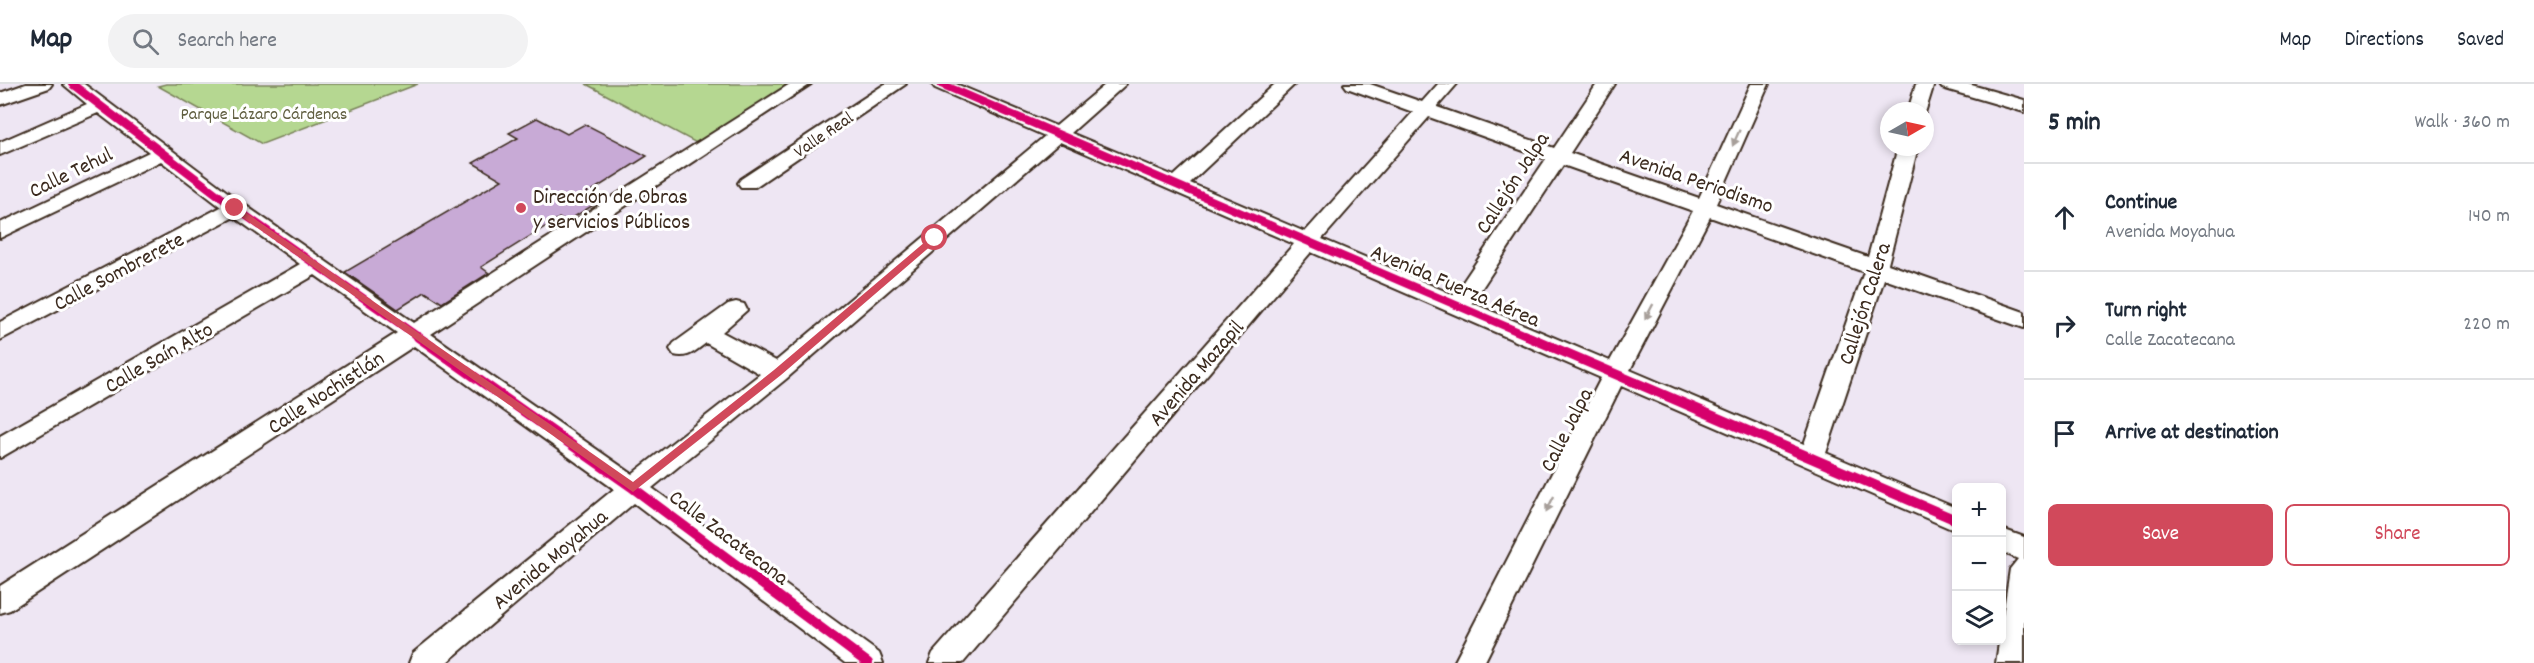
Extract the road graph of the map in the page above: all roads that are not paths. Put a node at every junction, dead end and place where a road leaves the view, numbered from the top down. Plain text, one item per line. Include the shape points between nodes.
1 (43, 84) edge
2 (72, 84) edge
3 (802, 84) edge
4 (897, 84) edge
5 (1117, 84) edge
6 (1286, 84) edge
7 (1353, 84) edge
8 (1448, 84) edge
9 (1606, 84) edge
10 (1760, 84) edge
11 (1925, 84) edge
12 (1948, 84) edge
13 (952, 86) edge
14 (0, 99) edge
15 (1920, 102) edge
16 (98, 106) junction
17 (2024, 106) edge
18 (1427, 110) junction
19 (1057, 134) junction
20 (0, 149) edge
21 (162, 154) junction
22 (1557, 156) junction
23 (1906, 156) edge
24 (748, 183) dead end
25 (1176, 185) junction
26 (1706, 207) junction
27 (235, 208) junction
28 (0, 231) edge
29 (1308, 242) junction
30 (317, 264) junction
31 (1876, 269) junction
32 (1458, 307) junction
33 (736, 310) dead end
34 (2024, 320) edge
35 (0, 332) edge
36 (413, 333) junction
37 (706, 333) junction
38 (682, 349) dead end
39 (778, 373) junction
40 (1616, 373) junction
41 (0, 448) edge
42 (1812, 458) junction
43 (633, 488) junction
44 (1952, 518) edge
45 (2006, 542) edge
46 (2024, 550) edge
47 (2024, 570) edge
48 (0, 602) edge
49 (424, 663) edge
50 (868, 663) edge
51 (944, 663) edge
52 (1470, 663) edge
53 (2011, 663) edge

1 - 14 street
2 - 16 street, Calle Zacatecana
3 - 36 street, Calle Nochistlán
4 - 24 street, Valle Real
5 - 19 street, Avenida Moyahua
6 - 25 street
7 - 18 street, Avenida Periodismo
8 - 18 street, Avenida Mazapil
9 - 22 street, Callejón Jalpa
10 -> 26 street, Calle Jalpa
11 - 15 street
12 - 17 street
13 - 19 street, Avenida Fuerza Aérea
16 - 20 street
16 - 21 street, Calle Zacatecana
18 - 22 street, Avenida Periodismo
18 - 29 street, Avenida Mazapil
19 - 25 street, Avenida Fuerza Aérea
19 - 39 street, Avenida Moyahua
21 - 27 street, Calle Zacatecana
21 - 28 street, Calle Tehul
22 - 26 street, Avenida Periodismo
22 - 32 street, Callejón Jalpa
23 - 31 street, Callejón Calera
25 - 29 street, Avenida Fuerza Aérea
26 - 31 street, Avenida Periodismo
26 -> 40 street, Calle Jalpa
27 - 30 street, Calle Zacatecana
27 - 35 street, Calle Sombrerete
29 - 32 street, Avenida Fuerza Aérea
29 - 51 street, Avenida Mazapil
30 - 36 street, Calle Zacatecana
30 - 41 street, Calle Saín Alto
31 - 34 street, Avenida Periodismo
31 - 42 street, Callejón Calera
32 - 40 street, Avenida Fuerza Aérea
33 - 37 street
36 - 43 street, Calle Zacatecana
36 - 48 street, Calle Nochistlán
37 - 38 street
37 - 39 street
39 - 43 street, Avenida Moyahua
40 - 42 street, Avenida Fuerza Aérea
40 -> 52 street, Calle Jalpa
42 - 44 street, Avenida Fuerza Aérea
43 - 49 street, Avenida Moyahua
43 - 50 street, Calle Zacatecana
45 - 46 street
47 - 53 street

